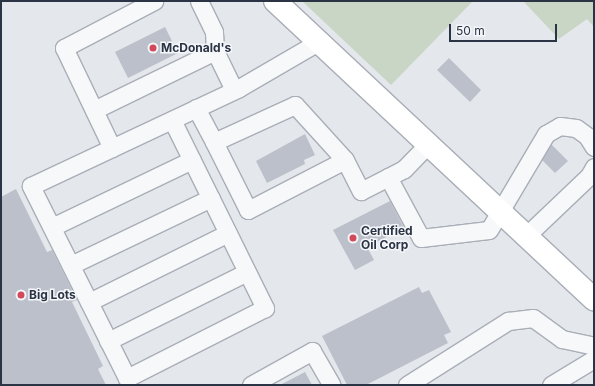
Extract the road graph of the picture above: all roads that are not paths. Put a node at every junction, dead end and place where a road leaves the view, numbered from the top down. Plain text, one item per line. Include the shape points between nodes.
1 (154, 1) edge
2 (199, 1) edge
3 (274, 1) edge
4 (318, 42) junction
5 (215, 51) junction
6 (234, 90) junction
7 (196, 108) junction
8 (94, 110) junction
9 (172, 120) junction
10 (214, 142) junction
11 (428, 144) junction
12 (594, 147) edge
13 (112, 148) junction
14 (192, 160) junction
15 (345, 160) junction
16 (594, 167) edge
17 (388, 177) junction
18 (211, 198) junction
19 (500, 212) junction
20 (52, 227) junction
21 (228, 233) junction
22 (526, 236) junction
23 (71, 265) junction
24 (247, 272) junction
25 (594, 300) edge
26 (89, 302) junction
27 (108, 341) junction
28 (594, 346) edge
29 (592, 364) edge
30 (251, 385) edge
31 (332, 385) edge
32 (407, 385) edge
33 (551, 385) edge

1 - 8 lane via 64,48
2 - 5 lane via 214,32
3 - 4 highway
4 - 6 lane
4 - 11 highway
5 - 6 lane
5 - 8 lane
6 - 7 lane
7 - 9 lane
7 - 10 lane
8 - 13 lane
9 - 13 lane
9 - 14 lane
10 - 15 lane via 295,105
10 - 15 lane via 248,210
11 - 17 lane via 404,169
11 - 19 highway
12 - 19 lane via 587,136 576,128 560,126 546,134
13 - 20 lane via 31,186
14 - 18 lane
14 - 20 lane
15 - 17 lane via 362,191
16 - 22 lane via 589,176
17 - 19 lane via 421,238 489,230
18 - 21 lane
18 - 23 lane
19 - 22 highway
20 - 23 lane
21 - 24 lane
21 - 26 lane
22 - 25 highway
23 - 26 lane
24 - 27 lane
24 - 27 lane via 265,308 127,378
26 - 27 lane
28 - 32 lane via 562,339 533,318 508,321
29 - 33 lane
30 - 31 lane via 312,351

